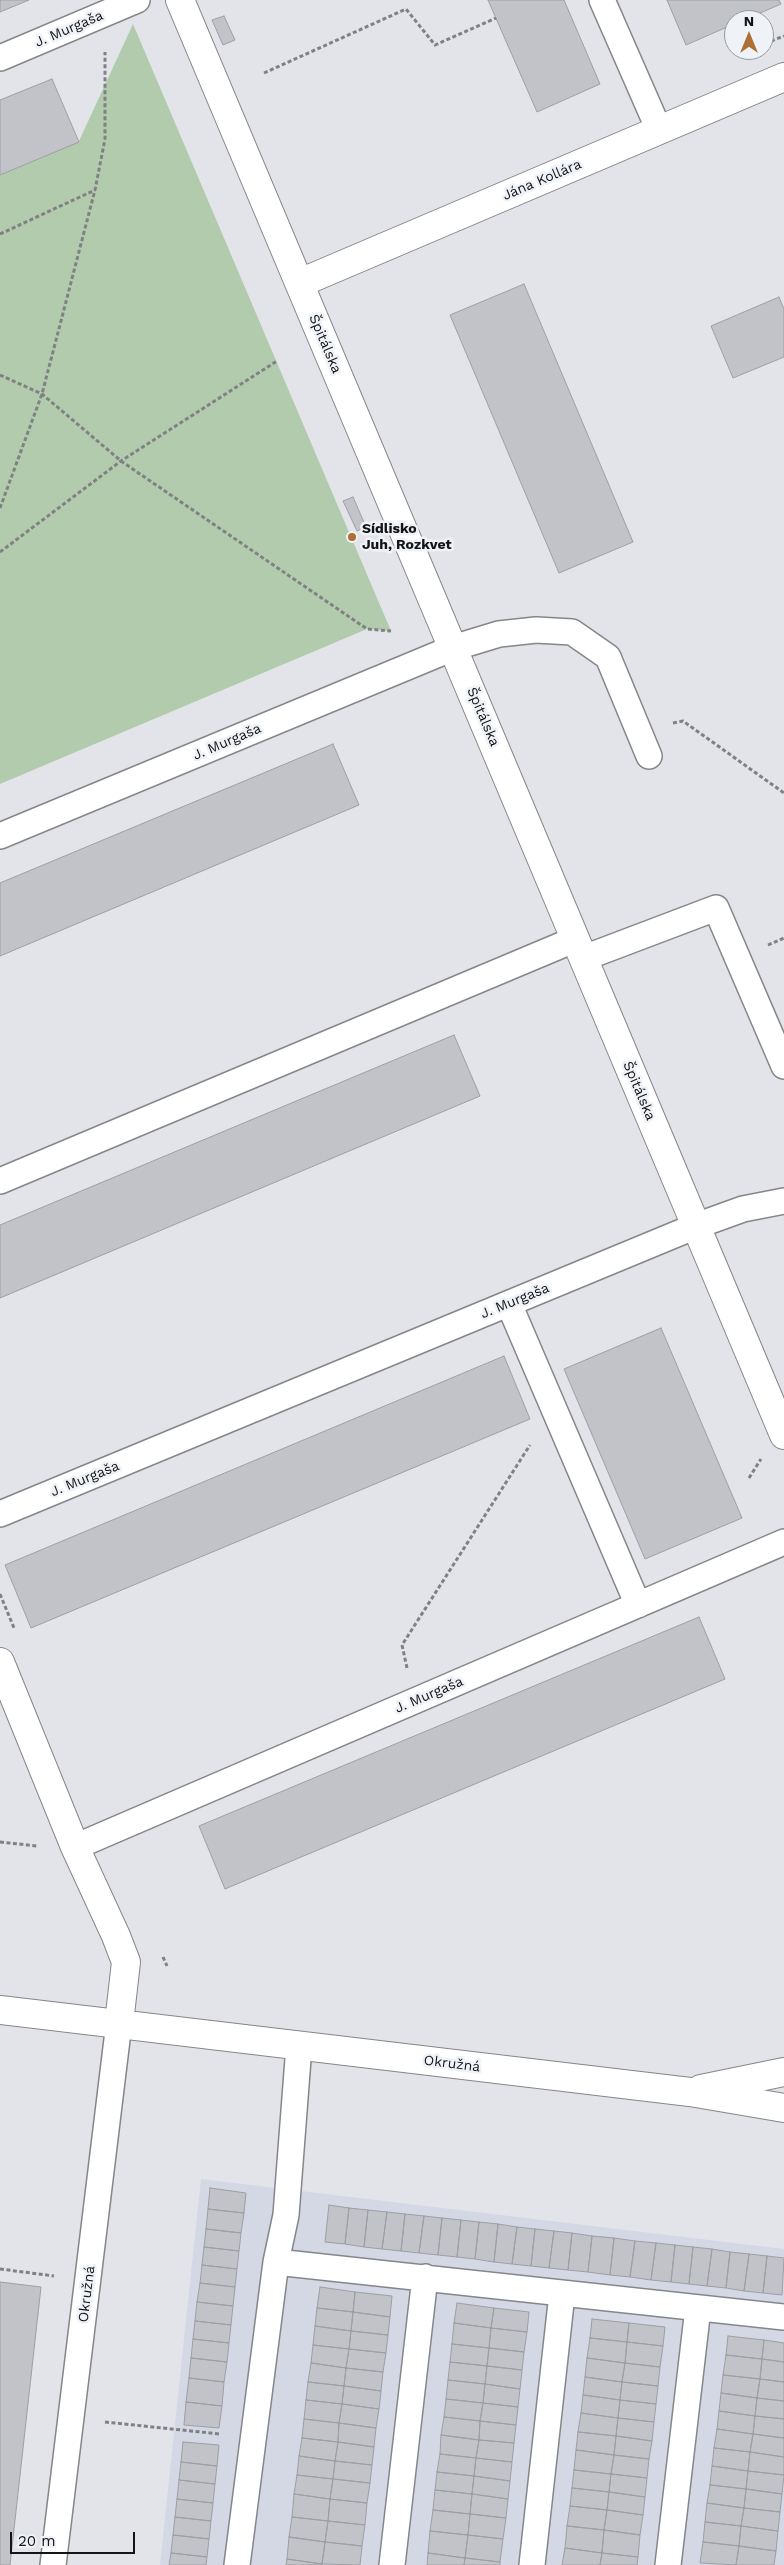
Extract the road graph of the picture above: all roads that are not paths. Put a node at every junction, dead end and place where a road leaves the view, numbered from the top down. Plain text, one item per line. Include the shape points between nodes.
1 (137, 0) edge
2 (180, 0) edge
3 (602, 0) edge
4 (0, 58) edge
5 (784, 77) edge
6 (659, 130) junction
7 (300, 284) junction
8 (453, 648) junction
9 (649, 756) dead end
10 (0, 836) edge
11 (580, 949) junction
12 (784, 1066) edge
13 (0, 1181) edge
14 (784, 1201) edge
15 (696, 1226) junction
16 (509, 1304) junction
17 (784, 1435) edge
18 (0, 1514) edge
19 (784, 1542) edge
20 (638, 1605) junction
21 (0, 1662) edge
22 (75, 1847) junction
23 (0, 2010) edge
24 (119, 2023) junction
25 (299, 2046) junction
26 (784, 2072) edge
27 (784, 2091) edge
28 (690, 2092) junction
29 (784, 2108) edge
30 (276, 2262) junction
31 (425, 2277) junction
32 (562, 2294) junction
33 (698, 2308) junction
34 (784, 2317) edge
35 (53, 2565) edge
36 (237, 2565) edge
37 (392, 2565) edge
38 (532, 2565) edge
39 (668, 2565) edge

1 - 4 lane, J. Murgaša
2 - 7 street, Špitálska
3 - 6 lane
5 - 6 street, Jána Kollára
6 - 7 street, Jána Kollára
7 - 8 street, Špitálska
8 - 9 lane, J. Murgaša via 499,634 536,630 572,632 608,656
8 - 10 lane, J. Murgaša
8 - 11 street, Špitálska
11 - 12 lane via 716,908
11 - 13 lane
11 - 15 street, Špitálska
14 - 15 lane, J. Murgaša via 743,1209
15 - 16 lane, J. Murgaša
15 - 17 street, Špitálska
16 - 18 lane, J. Murgaša
16 - 20 lane
19 - 20 lane, J. Murgaša
20 - 22 lane, J. Murgaša
21 - 22 street
22 - 24 street via 126,1962
23 - 24 street, Okružná
24 - 25 street, Okružná
24 - 35 lane, Okružná
25 - 28 street, Okružná
25 - 30 lane via 286,2216
26 - 28 street
27 - 28 street
28 - 29 street, Okružná
30 - 31 lane
30 - 36 lane
31 - 32 lane
31 - 37 lane
32 - 33 lane
32 - 38 lane
33 - 34 lane
33 - 39 lane

